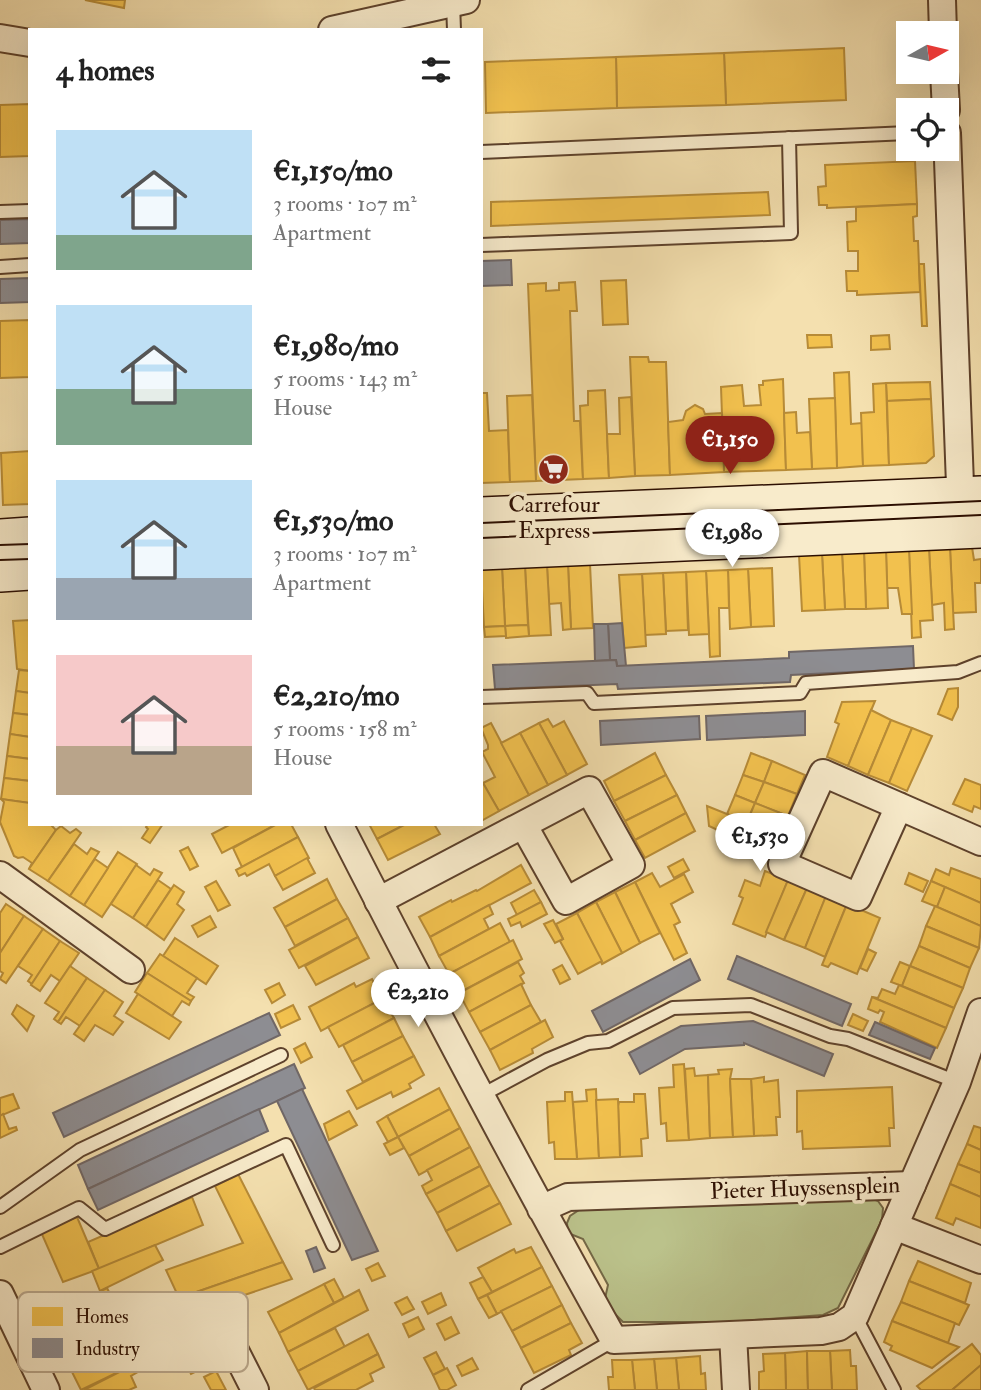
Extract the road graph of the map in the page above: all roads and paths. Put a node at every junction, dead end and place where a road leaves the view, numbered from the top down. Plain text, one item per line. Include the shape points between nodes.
1 (942, 0) edge
2 (460, 2) edge
3 (943, 21) edge
4 (341, 28) edge
5 (454, 28) edge
6 (0, 38) edge
7 (28, 43) edge
8 (896, 134) edge
9 (789, 138) junction
10 (483, 152) edge
11 (949, 161) edge
12 (28, 211) edge
13 (0, 212) edge
14 (483, 244) edge
15 (28, 265) edge
16 (0, 267) edge
17 (971, 511) edge
18 (483, 516) edge
19 (483, 527) edge
20 (28, 536) edge
21 (0, 538) edge
22 (28, 547) edge
23 (0, 548) edge
24 (483, 551) edge
25 (28, 572) edge
26 (0, 573) edge
27 (981, 663) edge
28 (483, 697) edge
29 (898, 806) junction
30 (524, 825) dead end
31 (340, 826) edge
32 (981, 842) edge
33 (0, 875) edge
34 (378, 901) junction
35 (131, 970) dead end
36 (981, 1012) edge
37 (281, 1055) dead end
38 (957, 1082) junction
39 (480, 1096) junction
40 (912, 1185) junction
41 (0, 1208) edge
42 (541, 1209) junction
43 (894, 1226) junction
44 (333, 1245) dead end
45 (0, 1247) edge
46 (981, 1260) edge
47 (0, 1294) edge
48 (855, 1316) junction
49 (18, 1332) edge
50 (733, 1335) junction
51 (614, 1340) junction
52 (37, 1372) edge
53 (245, 1372) edge
54 (46, 1390) edge
55 (254, 1390) edge
56 (528, 1390) edge
57 (736, 1390) edge
58 (894, 1390) edge

1 - 3 street
2 - 4 street
2 - 5 lane
6 - 7 street
8 - 9 lane
9 - 10 lane
9 - 14 lane via 791,233
11 - 17 street
12 - 13 lane
15 - 16 lane
17 - 18 street
17 - 19 lane
17 - 24 street
20 - 21 street
22 - 23 lane
25 - 26 street
27 - 28 lane via 958,672 806,683 800,693 594,703 587,693
29 - 29 street via 822,773 782,864 858,897
29 - 32 street
30 - 34 street
31 - 34 street
33 - 35 street
34 - 39 street
36 - 38 street
37 - 41 lane via 80,1150
38 - 39 lane via 751,1004 673,1008 608,1041 588,1043 547,1060
38 - 40 street
39 - 42 street
40 - 42 street, Pieter Huyssensplein via 568,1197
40 - 43 street, Pieter Huyssensplein
42 - 51 street
43 - 46 street
43 - 48 street, Pieter Huyssensplein
44 - 45 lane via 286,1145 105,1228 79,1209
47 - 49 street
48 - 50 street via 839,1327 821,1331
48 - 58 lane
50 - 51 street
50 - 57 street
51 - 56 lane
52 - 54 street
53 - 55 street

